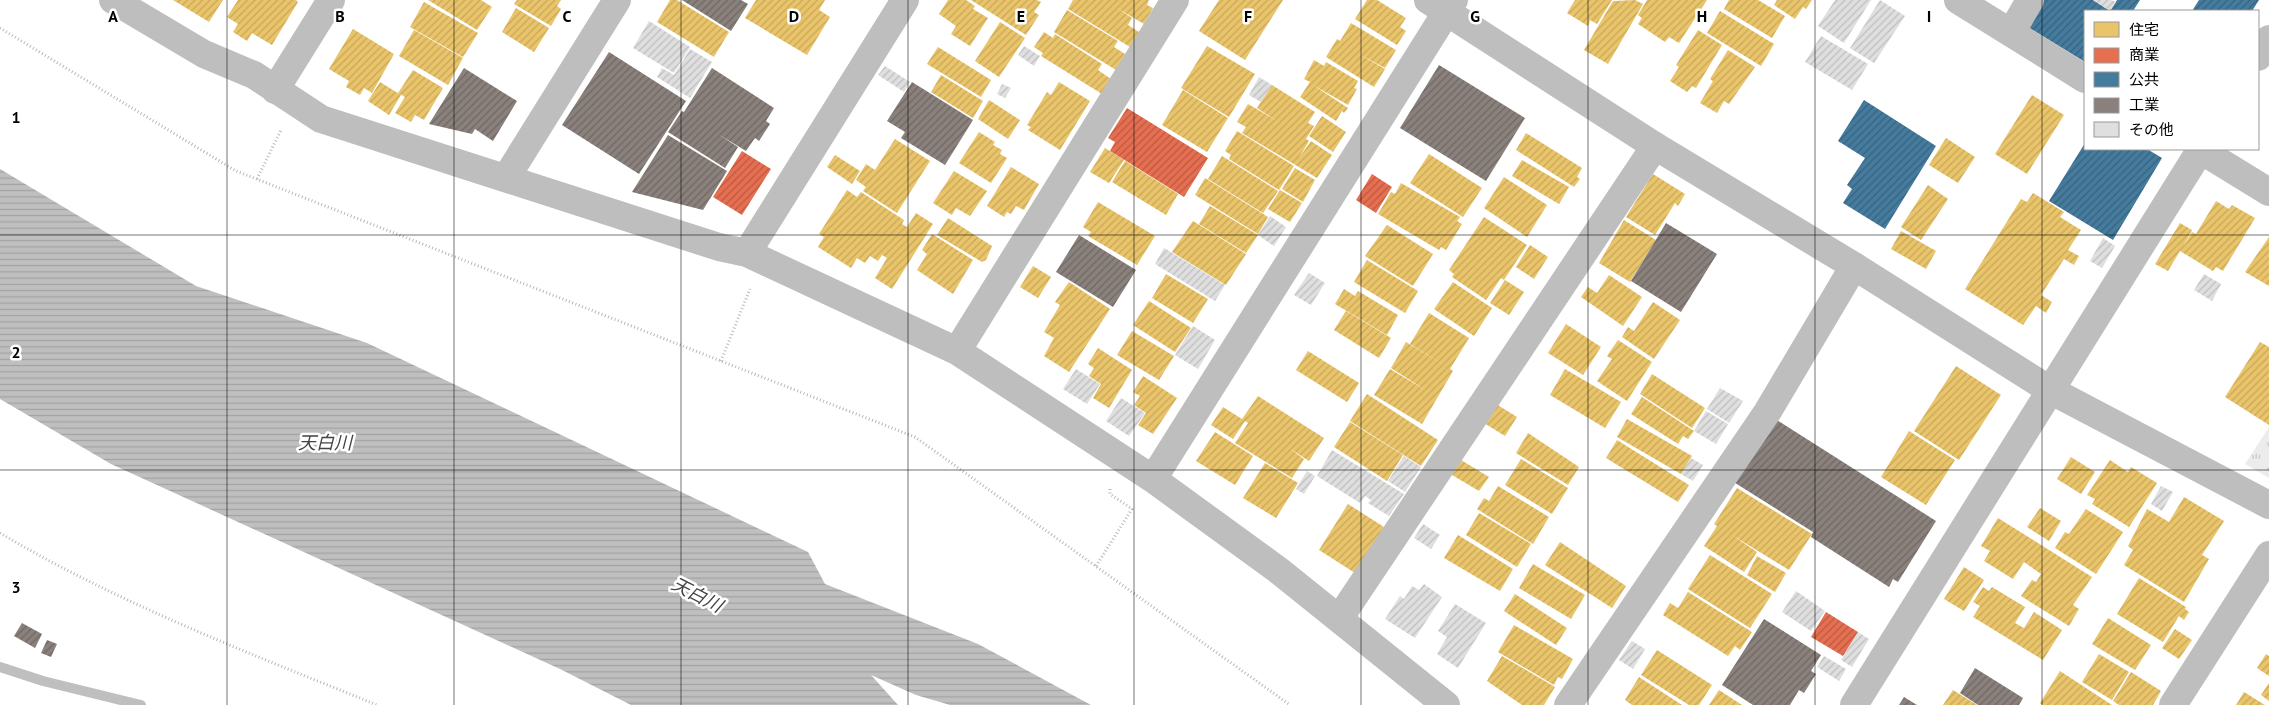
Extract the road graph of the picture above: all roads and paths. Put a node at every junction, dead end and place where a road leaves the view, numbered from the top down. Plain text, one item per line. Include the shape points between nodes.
1 (113, 0) edge
2 (331, 0) edge
3 (617, 0) edge
4 (906, 0) edge
5 (1175, 0) edge
6 (1958, 0) edge
7 (2030, 0) edge
8 (1443, 4) edge
9 (0, 28) edge
10 (2011, 33) junction
11 (2269, 39) edge
12 (2259, 55) edge
13 (2084, 78) edge
14 (275, 90) junction
15 (283, 127) dead end
16 (1656, 146) junction
17 (2199, 150) edge
18 (2202, 150) edge
19 (506, 178) junction
20 (256, 179) junction
21 (2269, 192) edge
22 (747, 253) junction
23 (1854, 266) junction
24 (753, 281) dead end
25 (957, 351) junction
26 (721, 361) junction
27 (2050, 390) junction
28 (1111, 453) junction
29 (1153, 479) junction
30 (2269, 505) edge
31 (0, 533) edge
32 (2269, 555) edge
33 (1096, 566) junction
34 (1338, 619) junction
35 (377, 705) edge
36 (1290, 705) edge
37 (1446, 705) edge
38 (1568, 705) edge
39 (1854, 705) edge
40 (2173, 705) edge

1 - 14 street via 204,54 254,75
2 - 14 street
3 - 19 street
4 - 22 street
5 - 25 street
6 - 10 street
7 - 10 street
8 - 16 street
8 - 29 street
9 - 20 path via 236,171
10 - 13 street
11 - 12 street
14 - 19 street via 320,120
15 - 20 path
16 - 23 street
16 - 34 street
17 - 27 street
18 - 21 street
19 - 22 street via 719,247
20 - 26 path
22 - 25 street
23 - 27 street
23 - 38 street via 1768,411
24 - 26 path
25 - 28 street
26 - 33 path via 915,437
27 - 30 street
27 - 39 street
28 - 29 street
28 - 33 path via 1110,494 1132,509
29 - 34 street via 1278,570
31 - 35 path via 162,617
32 - 40 street
33 - 36 path
34 - 37 street

